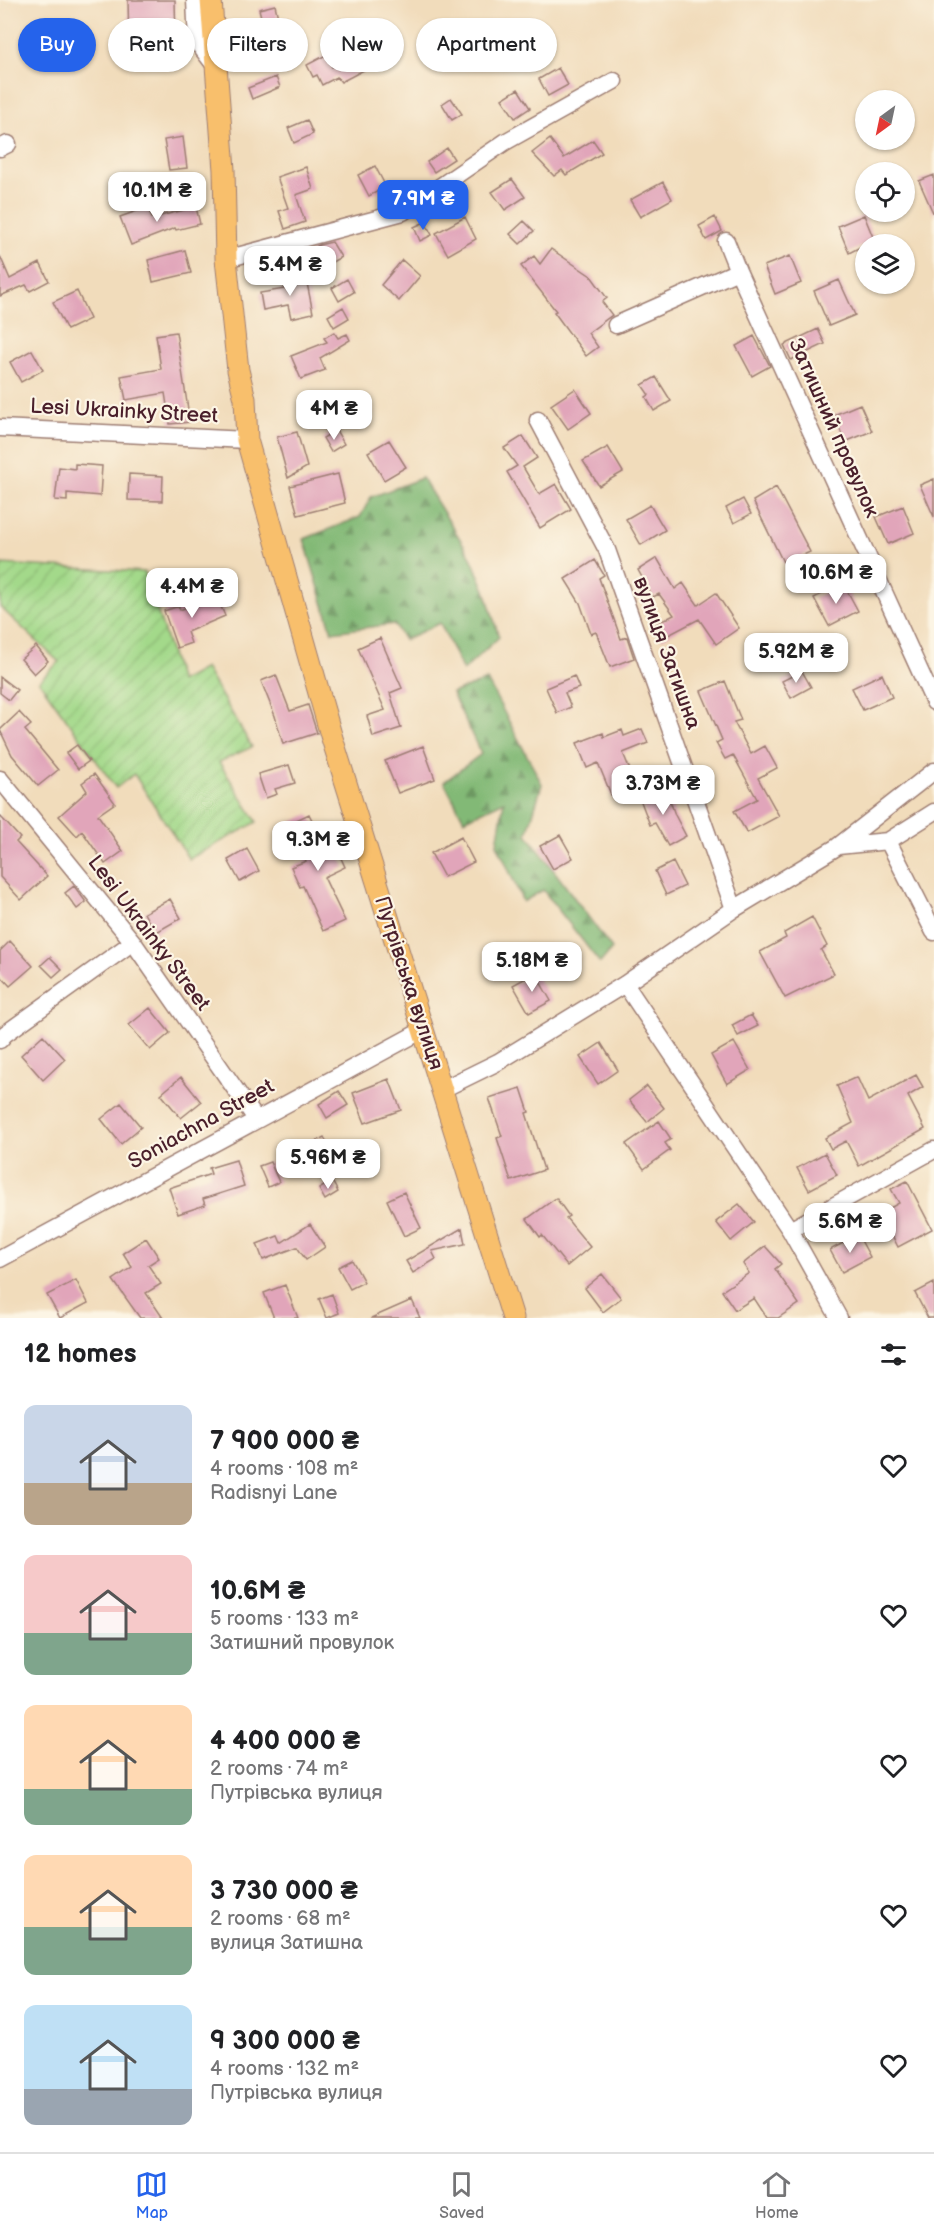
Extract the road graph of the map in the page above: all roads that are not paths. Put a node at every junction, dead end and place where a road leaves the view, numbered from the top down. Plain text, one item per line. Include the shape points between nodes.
1 (195, 0) edge
2 (211, 0) edge
3 (212, 18) edge
4 (207, 56) edge
5 (216, 72) edge
6 (614, 81) dead end
7 (726, 241) dead end
8 (226, 259) junction
9 (738, 271) junction
10 (616, 325) dead end
11 (538, 420) dead end
12 (0, 428) edge
13 (247, 440) junction
14 (934, 702) edge
15 (934, 771) edge
16 (0, 779) edge
17 (934, 812) edge
18 (888, 841) junction
19 (837, 847) junction
20 (734, 909) junction
21 (934, 932) edge
22 (134, 942) junction
23 (625, 984) junction
24 (423, 1030) junction
25 (0, 1040) edge
26 (443, 1089) junction
27 (256, 1119) junction
28 (934, 1150) edge
29 (790, 1230) junction
30 (0, 1259) edge
31 (513, 1318) edge
32 (838, 1318) edge

1 - 4 street via 196,42
2 - 3 main road, Путрівська вулиця
5 - 8 main road, Путрівська вулиця
6 - 8 street via 505,142 403,212
7 - 9 street, Затишний провулок
8 - 13 main road, Путрівська вулиця
9 - 10 street
9 - 14 street, Затишний провулок
11 - 20 street, вулиця Затишна via 607,550
12 - 13 street, Lesi Ukrainky Street
13 - 24 main road, Путрівська вулиця via 331,735
15 - 19 street
16 - 22 street, Lesi Ukrainky Street
17 - 18 street
18 - 19 street
18 - 21 street
19 - 20 street
20 - 23 street
22 - 25 street
22 - 27 street, Lesi Ukrainky Street
23 - 26 street via 498,1062
23 - 29 street
24 - 26 main road, Путрівська вулиця
24 - 27 street, Soniachna Street
26 - 31 main road, Путрівська вулиця
27 - 30 street, Soniachna Street
28 - 29 street
29 - 32 street

